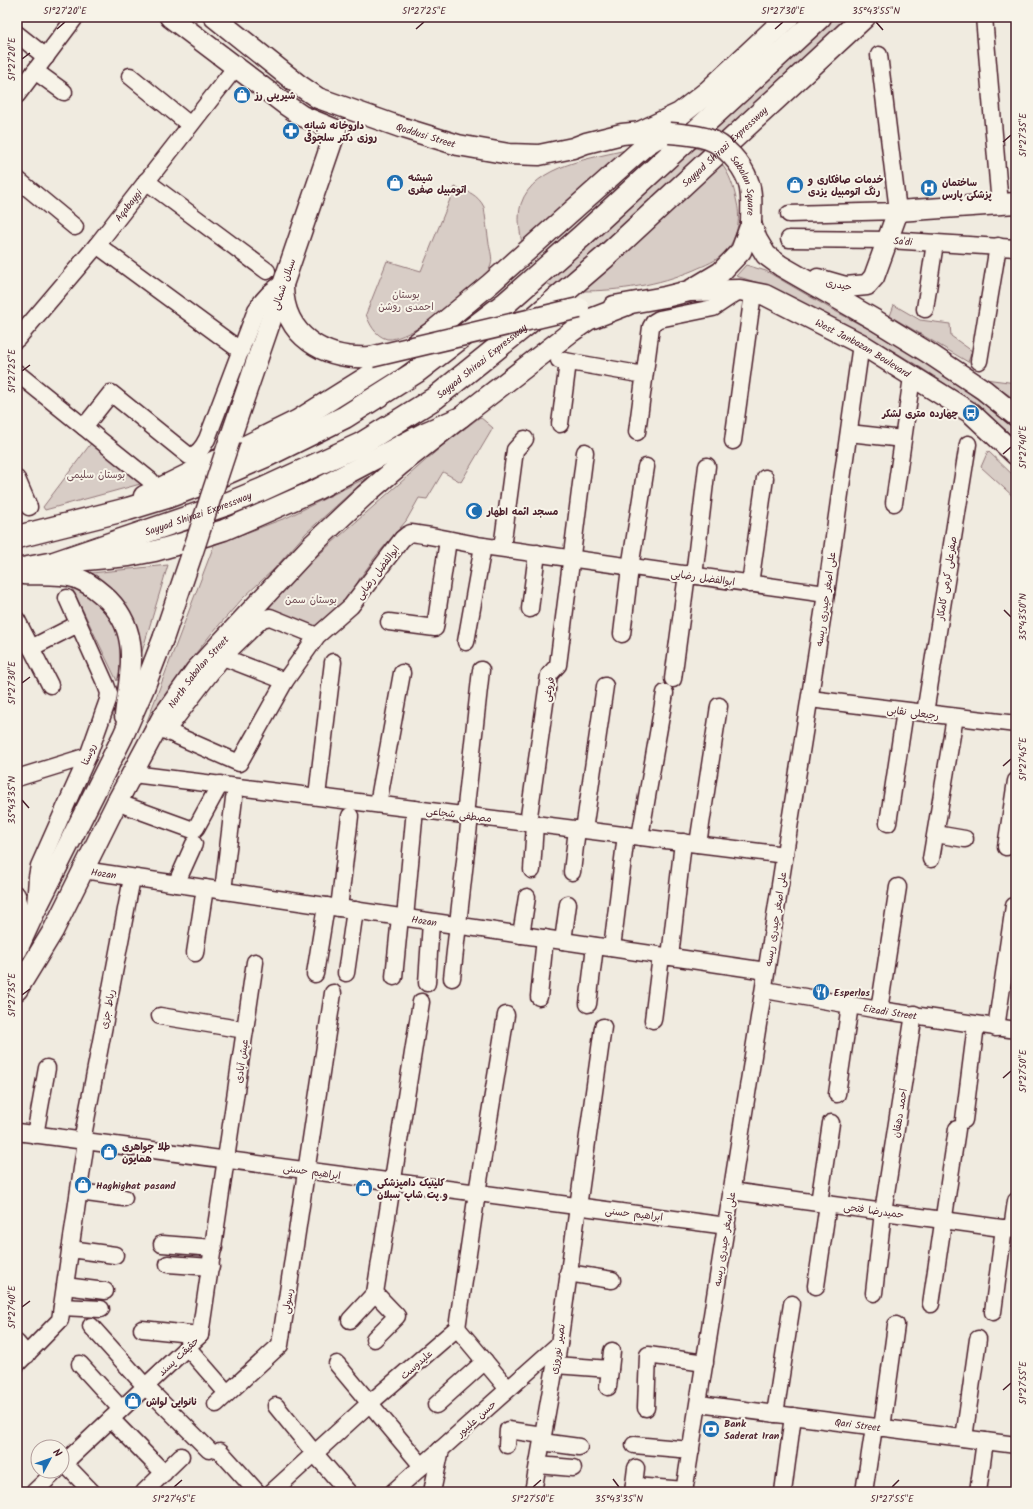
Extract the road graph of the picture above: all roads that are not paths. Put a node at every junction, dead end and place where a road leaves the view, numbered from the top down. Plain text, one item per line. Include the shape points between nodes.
1 (170, 17) edge
2 (214, 17) edge
3 (788, 17) edge
4 (820, 17) edge
5 (864, 17) edge
6 (984, 17) edge
7 (74, 20) dead end
8 (17, 34) edge
9 (879, 55) dead end
10 (46, 57) junction
11 (235, 68) junction
12 (35, 71) junction
13 (130, 76) dead end
14 (18, 92) edge
15 (64, 92) dead end
16 (190, 125) junction
17 (642, 132) junction
18 (669, 133) junction
19 (573, 148) joint
20 (17, 179) edge
21 (146, 181) junction
22 (1008, 204) edge
23 (898, 211) junction
24 (789, 214) dead end
25 (751, 224) junction
26 (75, 227) dead end
27 (790, 239) dead end
28 (888, 240) junction
29 (935, 243) junction
30 (97, 245) junction
31 (998, 246) junction
32 (1016, 248) edge
33 (786, 269) junction
34 (267, 271) dead end
35 (283, 283) junction
36 (689, 291) junction
37 (747, 292) junction
38 (627, 305) junction
39 (925, 309) dead end
40 (17, 339) edge
41 (861, 344) junction
42 (241, 351) junction
43 (979, 361) dead end
44 (17, 373) edge
45 (644, 375) junction
46 (912, 377) junction
47 (1016, 416) edge
48 (461, 417) junction
49 (560, 424) dead end
50 (84, 427) junction
51 (637, 432) dead end
52 (849, 433) junction
53 (524, 439) dead end
54 (903, 439) junction
55 (733, 441) dead end
56 (968, 444) dead end
57 (585, 452) dead end
58 (1016, 455) edge
59 (707, 466) dead end
60 (646, 467) dead end
61 (765, 478) dead end
62 (17, 479) edge
63 (151, 481) dead end
64 (894, 503) dead end
65 (29, 507) dead end
66 (93, 518) junction
67 (17, 537) edge
68 (448, 540) junction
69 (483, 546) junction
70 (502, 548) junction
71 (537, 553) junction
72 (571, 558) junction
73 (54, 563) junction
74 (630, 568) junction
75 (17, 572) edge
76 (690, 575) junction
77 (750, 584) junction
78 (826, 594) junction
79 (67, 598) dead end
80 (530, 609) dead end
81 (17, 620) edge
82 (389, 622) dead end
83 (78, 624) junction
84 (622, 634) dead end
85 (317, 636) junction
86 (466, 642) dead end
87 (31, 648) junction
88 (223, 657) junction
89 (333, 662) dead end
90 (481, 670) dead end
91 (402, 673) dead end
92 (673, 679) dead end
93 (285, 681) junction
94 (50, 685) dead end
95 (605, 686) dead end
96 (665, 693) dead end
97 (810, 699) junction
98 (719, 706) dead end
99 (905, 711) junction
100 (925, 713) junction
101 (955, 717) junction
102 (1016, 724) edge
103 (123, 736) junction
104 (88, 756) junction
105 (132, 774) junction
106 (17, 778) edge
107 (1016, 781) edge
108 (220, 784) junction
109 (317, 796) junction
110 (234, 798) dead end
111 (378, 804) junction
112 (127, 806) dead end
113 (415, 809) junction
114 (467, 815) junction
115 (350, 816) dead end
116 (531, 823) junction
117 (888, 823) dead end
118 (580, 829) junction
119 (936, 834) junction
120 (633, 836) junction
121 (965, 839) dead end
122 (690, 843) junction
123 (194, 844) dead end
124 (1006, 847) dead end
125 (785, 855) junction
126 (931, 859) dead end
127 (83, 870) junction
128 (532, 870) dead end
129 (572, 872) dead end
130 (132, 878) junction
131 (176, 884) junction
132 (898, 887) dead end
133 (205, 888) junction
134 (223, 891) junction
135 (17, 895) edge
136 (527, 897) dead end
137 (568, 904) dead end
138 (1014, 906) dead end
139 (333, 907) junction
140 (355, 910) junction
141 (35, 911) junction
142 (402, 918) junction
143 (431, 922) junction
144 (458, 926) junction
145 (27, 931) junction
146 (521, 935) junction
147 (545, 938) junction
148 (562, 941) junction
149 (595, 946) junction
150 (612, 948) junction
151 (17, 950) edge
152 (195, 953) dead end
153 (665, 956) junction
154 (255, 962) dead end
155 (766, 971) junction
156 (346, 973) dead end
157 (315, 974) dead end
158 (394, 977) dead end
159 (452, 978) dead end
160 (427, 983) dead end
161 (17, 990) edge
162 (764, 990) junction
163 (334, 993) dead end
164 (539, 997) dead end
165 (421, 1002) dead end
166 (588, 1004) dead end
167 (850, 1005) junction
168 (879, 1010) junction
169 (914, 1014) junction
170 (506, 1015) dead end
171 (160, 1016) dead end
172 (653, 1020) dead end
173 (976, 1025) junction
174 (603, 1027) dead end
175 (996, 1028) junction
176 (245, 1030) junction
177 (1016, 1030) edge
178 (47, 1068) dead end
179 (837, 1094) dead end
180 (831, 1123) dead end
181 (17, 1132) edge
182 (35, 1135) junction
183 (84, 1141) junction
184 (227, 1160) junction
185 (307, 1170) junction
186 (392, 1182) junction
187 (731, 1191) junction
188 (79, 1192) junction
189 (477, 1193) junction
190 (124, 1198) dead end
191 (1016, 1200) edge
192 (823, 1204) junction
193 (577, 1206) junction
194 (883, 1212) junction
195 (944, 1220) junction
196 (727, 1226) junction
197 (1011, 1229) edge
198 (162, 1244) dead end
199 (214, 1248) junction
200 (70, 1249) junction
201 (115, 1255) dead end
202 (168, 1264) dead end
203 (211, 1267) junction
204 (568, 1273) junction
205 (612, 1280) dead end
206 (65, 1286) junction
207 (816, 1286) dead end
208 (105, 1291) dead end
209 (375, 1293) junction
210 (874, 1293) dead end
211 (792, 1304) dead end
212 (931, 1304) dead end
213 (62, 1307) junction
214 (101, 1309) dead end
215 (993, 1312) dead end
216 (350, 1320) dead end
217 (896, 1325) dead end
218 (91, 1326) dead end
219 (457, 1328) junction
220 (142, 1329) dead end
221 (200, 1335) junction
222 (374, 1339) dead end
223 (978, 1339) dead end
224 (559, 1344) junction
225 (187, 1347) junction
226 (612, 1351) dead end
227 (20, 1354) edge
228 (485, 1361) junction
229 (705, 1363) junction
230 (80, 1364) dead end
231 (337, 1364) dead end
232 (555, 1365) junction
233 (610, 1369) junction
234 (145, 1386) junction
235 (608, 1387) dead end
236 (508, 1389) junction
237 (370, 1404) junction
238 (699, 1404) junction
239 (436, 1405) dead end
240 (276, 1406) dead end
241 (646, 1408) dead end
242 (116, 1414) junction
243 (776, 1414) junction
244 (794, 1416) junction
245 (878, 1427) junction
246 (542, 1438) junction
247 (964, 1438) junction
248 (985, 1441) junction
249 (507, 1445) dead end
250 (634, 1445) dead end
251 (1016, 1445) edge
252 (579, 1447) dead end
253 (441, 1449) junction
254 (691, 1450) junction
255 (315, 1454) junction
256 (181, 1456) dead end
257 (70, 1457) edge
258 (538, 1465) junction
259 (422, 1466) junction
260 (574, 1468) dead end
261 (636, 1468) dead end
262 (164, 1473) junction
263 (70, 1474) edge
264 (49, 1479) edge
265 (633, 1489) edge
266 (38, 1491) edge
267 (684, 1491) edge
268 (92, 1492) edge
269 (144, 1492) edge
270 (257, 1492) edge
271 (272, 1492) edge
272 (348, 1492) edge
273 (393, 1492) edge
274 (432, 1492) edge
275 (533, 1492) edge
276 (783, 1492) edge
277 (864, 1492) edge
278 (978, 1492) edge

1 - 11 main road
2 - 19 main road, Qoddusi Street via 308,91 332,104 466,146 529,156
3 - 17 highway via 703,96 680,114
4 - 66 highway via 506,303 416,372 345,417 268,455 167,497
5 - 73 highway, Sayyad Shirazi Expressway via 604,258 528,324 435,398 361,444 261,490
6 - 22 street
7 - 10 street
8 - 10 street
9 - 23 street
10 - 12 street
11 - 16 street, Aqabaygi
11 - 35 main road, سبلان شمالی via 294,111 336,130
12 - 14 street
12 - 15 street
13 - 16 street
16 - 21 street, Aqabaygi
17 - 18 main road, Sabalan Square
17 - 19 main road, Sabalan Square via 622,134
18 - 25 main road, Sabalan Square, bridge via 710,140 734,159 748,181 752,201
18 - 66 main road via 646,145 490,284 389,363 298,420 162,488
20 - 26 street
21 - 30 street, Aqabaygi
21 - 34 street
22 - 23 main road
23 - 24 street
23 - 28 main road
25 - 33 main road via 766,255
25 - 36 main road, Sabalan Square via 741,251 721,272
27 - 28 street, Sa'di
28 - 29 street, Sa'di
28 - 33 main road, حیدری via 874,277 867,285 846,288
29 - 31 street, Sa'di
29 - 39 street
30 - 40 street, Aqabaygi
30 - 42 street
31 - 32 street, Sa'di
31 - 43 street
33 - 47 main road via 927,352 984,390
35 - 38 main road, Sabalan Square, bridge via 286,311 296,329 310,343 328,352 347,357 371,357 579,308
35 - 42 street via 263,298
35 - 103 main road, سبلان شمالی, bridge via 163,639
36 - 37 main road, West Janbazan Boulevard
36 - 38 main road, Sabalan Square
37 - 41 main road, West Janbazan Boulevard via 765,295
37 - 45 street via 713,308 654,322 651,327
37 - 55 street
38 - 48 main road via 588,320
41 - 46 main road, West Janbazan Boulevard
41 - 52 street, علی اصغر حیدری ریسه
42 - 50 street via 204,446 195,454 189,456 111,393
44 - 50 street
45 - 49 street via 564,361
45 - 51 street
46 - 54 street
46 - 58 main road, West Janbazan Boulevard via 971,413
48 - 73 main road via 424,433 316,490 224,530 155,551
48 - 105 main road, North Sabalan Street via 365,495 312,545 237,625 196,670 166,712
50 - 63 street
52 - 54 street
52 - 78 street, علی اصغر حیدری ریسه
53 - 70 street via 515,450
54 - 64 street
56 - 100 street, صفرعلی کرمی کامکار
57 - 72 street, فروغی
59 - 76 street
60 - 74 street
61 - 77 street
62 - 65 street
66 - 67 highway
68 - 69 street, ابوالفضل رضایی
68 - 82 street via 435,628
68 - 85 street, ابوالفضل رضایی via 411,533 407,535 351,606
69 - 70 street, ابوالفضل رضایی
69 - 86 street
70 - 71 street, ابوالفضل رضایی
71 - 72 street, ابوالفضل رضایی
71 - 80 street
72 - 74 street, ابوالفضل رضایی
72 - 116 street, فروغی via 558,665 549,675
73 - 75 highway, Sayyad Shirazi Expressway
74 - 76 street, ابوالفضل رضایی
74 - 84 street
75 - 103 main road via 78,579 92,585 113,604 129,634 131,650
76 - 77 street, ابوالفضل رضایی
76 - 92 street
77 - 78 street, ابوالفضل رضایی
78 - 97 street, علی اصغر حیدری ریسه
79 - 83 street, روستا
81 - 87 street
83 - 87 street
83 - 104 street, روستا via 109,693
85 - 88 street, ابوالفضل رضایی via 270,617 262,619
85 - 93 street, ابوالفضل رضایی
87 - 94 street
88 - 93 street
88 - 93 street, ابوالفضل رضایی via 166,731 239,762
89 - 109 street
90 - 114 street
91 - 111 street
95 - 118 street
96 - 120 street
97 - 99 street, رجبعلی نقابی
97 - 125 street, علی اصغر حیدری ریسه
98 - 122 street
99 - 100 street, رجبعلی نقابی
99 - 117 street
100 - 101 street, رجبعلی نقابی
101 - 102 street, رجبعلی نقابی
101 - 119 street
103 - 141 main road, سبلان شمالی
104 - 106 street
104 - 141 street, روستا via 39,866
105 - 108 street, مصطفی شجاعی
105 - 127 main road, North Sabalan Street
107 - 124 street
108 - 109 street, مصطفی شجاعی
108 - 112 street via 193,830
109 - 111 street, مصطفی شجاعی
110 - 134 street
111 - 113 street, مصطفی شجاعی
113 - 114 street, مصطفی شجاعی
113 - 142 street
114 - 116 street, مصطفی شجاعی
114 - 144 street
115 - 139 street
116 - 118 street, مصطفی شجاعی
116 - 128 street, فروغی
118 - 120 street, مصطفی شجاعی
118 - 129 street
119 - 121 street
119 - 126 street
120 - 122 street, مصطفی شجاعی
120 - 150 street
122 - 125 street, مصطفی شجاعی
122 - 153 street
123 - 131 street
125 - 155 street, علی اصغر حیدری ریسه
127 - 130 street, Hozan
127 - 161 main road, North Sabalan Street via 53,931
130 - 131 street, Hozan
130 - 183 street, رباط جزی
131 - 133 street, Hozan
132 - 168 street
133 - 134 street, Hozan
133 - 152 street
134 - 139 street, Hozan
135 - 145 street
136 - 146 street
137 - 148 street
138 - 175 street
139 - 140 street, Hozan
139 - 157 street
140 - 142 street, Hozan
140 - 156 street
141 - 145 main road, سبلان شمالی
142 - 143 street, Hozan
142 - 158 street
143 - 144 street, Hozan
143 - 160 street
144 - 146 street, Hozan
144 - 159 street
145 - 151 main road, سبلان شمالی
146 - 147 street, Hozan
147 - 148 street, Hozan
147 - 164 street
148 - 149 street, Hozan
149 - 150 street, Hozan
149 - 166 street
150 - 153 street, Hozan
153 - 155 street, Hozan
153 - 172 street
154 - 176 street, عیش آبادی
155 - 162 street, علی اصغر حیدری ریسه
162 - 167 street, Eizadi Street
162 - 187 street, علی اصغر حیدری ریسه
163 - 185 street, رسولی
165 - 186 street
167 - 168 street, Eizadi Street
167 - 179 street
168 - 169 street, Eizadi Street
169 - 173 street, Eizadi Street
169 - 194 street, احمد دهقان
170 - 189 street
171 - 176 street
173 - 175 street, Eizadi Street
173 - 195 street
174 - 193 street, نصیر نوروزی
175 - 177 street, Eizadi Street
176 - 184 street, عیش آبادی
178 - 182 street
180 - 192 street
181 - 182 street, ابراهیم حسنی
182 - 183 street, ابراهیم حسنی
183 - 184 street, ابراهیم حسنی
183 - 188 street, رباط جزی
184 - 185 street, ابراهیم حسنی
184 - 199 street, حقیقت پسند
185 - 186 street, ابراهیم حسنی
185 - 225 street, رسولی via 280,1345 221,1398
186 - 189 street, ابراهیم حسنی
186 - 209 street
187 - 192 street, حمیدرضا فتحی
187 - 196 street, علی اصغر حیدری ریسه
188 - 190 street
188 - 200 street, رباط جزی
189 - 193 street, ابراهیم حسنی
189 - 219 street
191 - 197 street
192 - 194 street, حمیدرضا فتحی
192 - 207 street
193 - 196 street, ابراهیم حسنی
193 - 204 street, نصیر نوروزی
194 - 195 street, حمیدرضا فتحی
194 - 210 street, احمد دهقان
195 - 197 street, حمیدرضا فتحی
195 - 212 street
196 - 229 street, علی اصغر حیدری ریسه
197 - 215 street
198 - 199 street
199 - 203 street, حقیقت پسند
200 - 201 street
200 - 206 street, رباط جزی
202 - 203 street
203 - 221 street, حقیقت پسند
204 - 205 street
204 - 224 street, نصیر نوروزی
206 - 208 street
206 - 213 street, رباط جزی
209 - 216 street
209 - 222 street via 397,1316
211 - 243 street
213 - 214 street
213 - 227 street, رباط جزی via 57,1323
217 - 245 street
218 - 234 street
219 - 228 street
219 - 237 street, علیدوست
220 - 221 street
221 - 225 street, حقیقت پسند
223 - 247 street
224 - 232 street, نصیر نوروزی
224 - 236 street, حسن علیپور
225 - 234 street, حقیقت پسند
226 - 233 street
228 - 236 street
228 - 239 street
229 - 238 street, علی اصغر حیدری ریسه
229 - 241 street via 648,1355
230 - 242 street
231 - 237 street
232 - 233 street
232 - 246 street, نصیر نوروزی
233 - 235 street
234 - 242 street, حقیقت پسند
234 - 270 street
236 - 253 street, حسن علیپور
237 - 255 street, علیدوست
237 - 259 street
238 - 243 street, Qari Street
238 - 254 street, علی اصغر حیدری ریسه
240 - 255 street
242 - 257 street, حقیقت پسند
242 - 262 street
243 - 244 street, Qari Street
244 - 245 street, Qari Street
244 - 276 street
245 - 247 street, Qari Street
245 - 277 street
246 - 249 street via 508,1430
246 - 252 street
246 - 258 street, نصیر نوروزی
247 - 248 street, Qari Street
248 - 251 street, Qari Street
248 - 278 street
250 - 254 street
253 - 259 street, حسن علیپور
253 - 274 street
254 - 267 street, علی اصغر حیدری ریسه
255 - 271 street, علیدوست
255 - 272 street
256 - 262 street
258 - 260 street
258 - 275 street, نصیر نوروزی
259 - 273 street, حسن علیپور
261 - 265 street
262 - 269 street
263 - 268 street
264 - 266 street, حقیقت پسند
265 - 267 street

